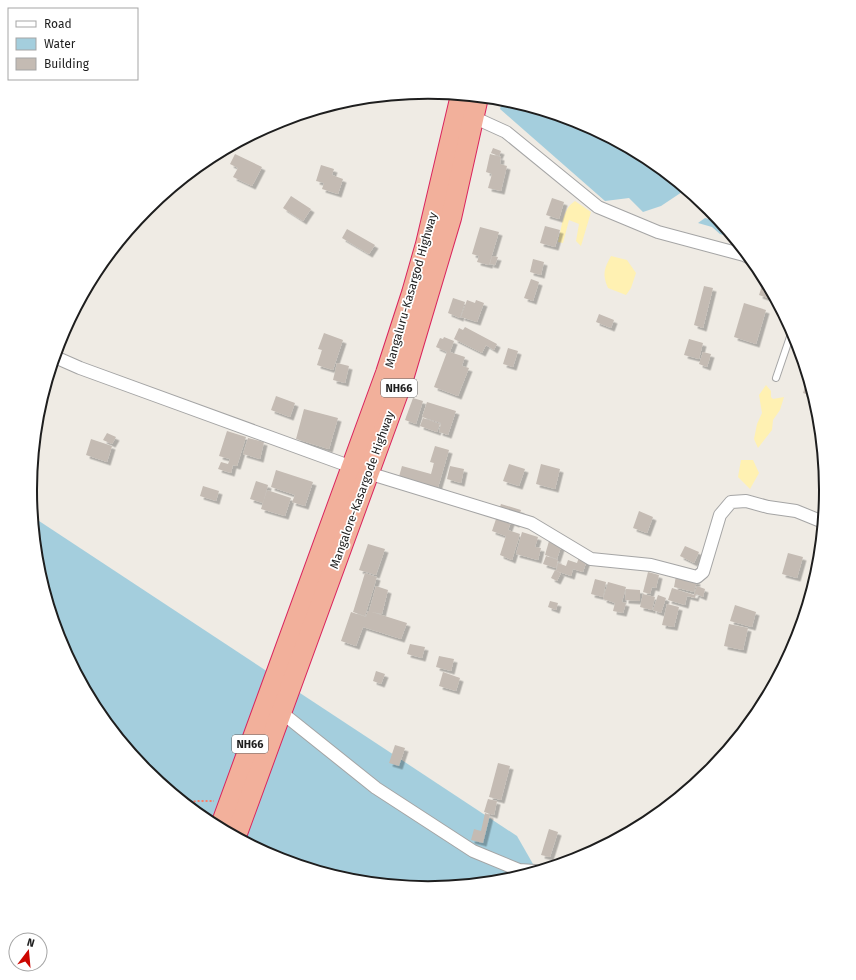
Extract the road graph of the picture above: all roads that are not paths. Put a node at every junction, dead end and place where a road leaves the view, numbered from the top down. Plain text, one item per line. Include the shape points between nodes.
1 (460, 100) edge
2 (477, 102) edge
3 (473, 117) junction
4 (739, 254) edge
5 (789, 340) edge
6 (60, 359) edge
7 (776, 378) dead end
8 (360, 470) junction
9 (818, 520) edge
10 (288, 666) junction
11 (281, 712) junction
12 (222, 822) edge
13 (237, 832) edge
14 (520, 870) edge

1 - 8 highway, Mangaluru-Kasargod Highway / NH66 via 426,244 386,373
2 - 3 highway, Mangalore-Kasargode Highway / NH66
3 - 4 street via 506,132 598,207 658,232
3 - 8 highway, Mangalore-Kasargode Highway / NH66 via 451,218 403,379
5 - 7 lane
6 - 8 street
8 - 9 street via 531,523 591,559 651,565 697,577 703,572 720,515 731,502 746,501 796,511
8 - 10 highway, Mangalore-Kasargode Highway / NH66
10 - 11 highway, NH66
10 - 12 highway, NH66
11 - 13 highway, NH66
11 - 14 street via 376,788 473,851

